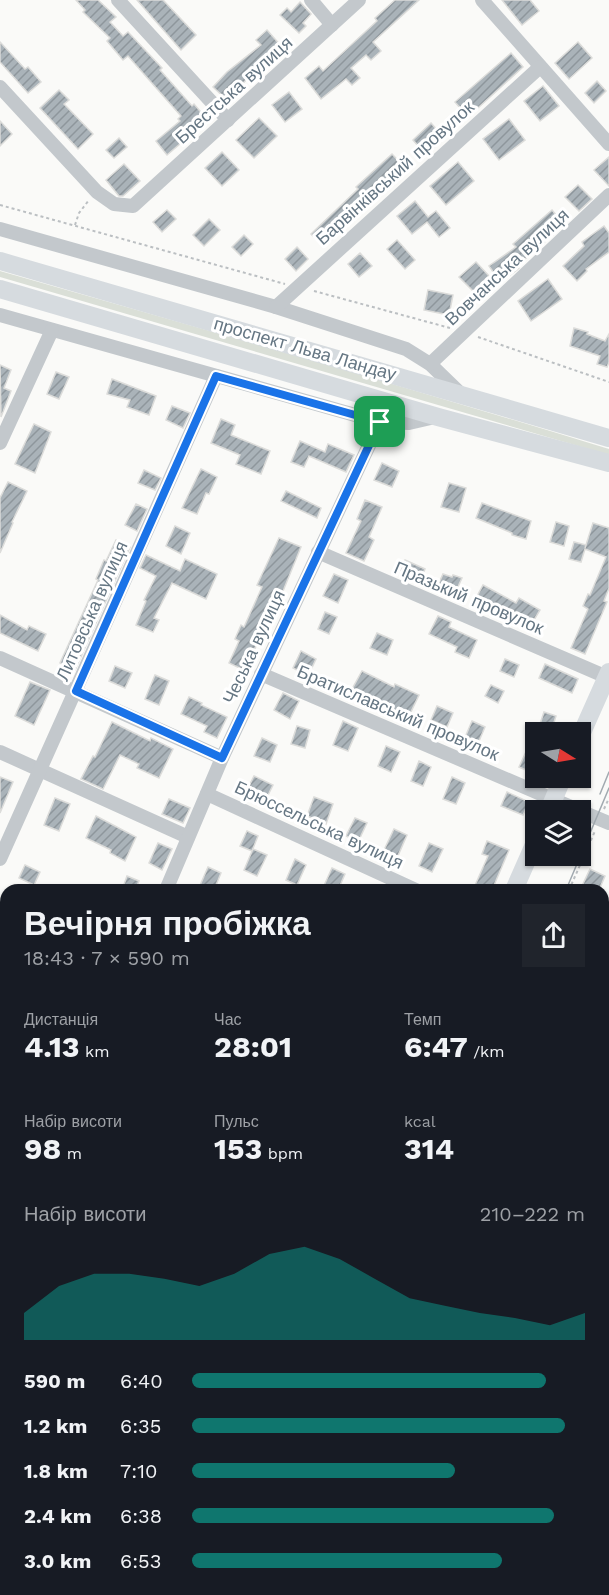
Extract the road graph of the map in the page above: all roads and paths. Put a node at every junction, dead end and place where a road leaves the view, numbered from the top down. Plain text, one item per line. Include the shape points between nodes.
1 (118, 0) edge
2 (310, 0) edge
3 (359, 0) edge
4 (482, 0) edge
5 (332, 24) junction
6 (540, 67) junction
7 (0, 87) edge
8 (228, 120) junction
9 (609, 144) edge
10 (97, 192) junction
11 (609, 195) edge
12 (75, 225) dead end
13 (0, 229) edge
14 (0, 261) edge
15 (0, 289) edge
16 (276, 307) junction
17 (0, 315) edge
18 (52, 330) junction
19 (430, 364) junction
20 (216, 376) junction
21 (461, 394) junction
22 (438, 417) junction
23 (380, 422) junction
24 (609, 438) edge
25 (0, 443) edge
26 (609, 462) edge
27 (318, 552) junction
28 (0, 658) edge
29 (261, 674) junction
30 (608, 676) edge
31 (76, 691) junction
32 (587, 722) edge
33 (0, 752) edge
34 (222, 758) junction
35 (40, 770) junction
36 (207, 794) junction
37 (609, 798) edge
38 (540, 800) edge
39 (604, 821) edge
40 (188, 837) junction
41 (0, 859) edge
42 (525, 865) edge
43 (168, 884) edge
44 (403, 884) edge
45 (517, 884) edge
46 (572, 884) edge

1 - 8 street
2 - 5 street
3 - 5 street, Брестська вулиця
4 - 6 street
5 - 8 street, Брестська вулиця
6 - 9 street
6 - 16 street, Барвінківський провулок
7 - 10 street
8 - 10 street, Брестська вулиця via 133,206 114,204
10 - 12 path
11 - 19 street, Вовчанська вулиця
13 - 16 street
14 - 21 main road, проспект Льва Ландау
15 - 22 main road, проспект Льва Ландау
16 - 19 street via 406,349
17 - 18 street
18 - 20 street
18 - 25 street
19 - 21 street
20 - 23 street
20 - 31 street, Литовська вулиця
21 - 24 main road, проспект Льва Ландау
22 - 23 street via 409,423
22 - 26 main road, проспект Льва Ландау
23 - 27 street, Чеська вулиця
27 - 29 street, Чеська вулиця
27 - 30 street, Празький провулок
28 - 31 street, Брюссельська вулиця
29 - 34 street, Чеська вулиця
29 - 38 street, Братиславський провулок
30 - 32 main road
31 - 34 street, Брюссельська вулиця
31 - 35 street, Литовська вулиця
33 - 35 street
34 - 36 street, Чеська вулиця
35 - 40 street
35 - 41 street, Литовська вулиця
36 - 40 street, Чеська вулиця
36 - 44 street, Брюссельська вулиця
37 - 39 path
39 - 46 path
40 - 43 street, Чеська вулиця
42 - 45 main road

